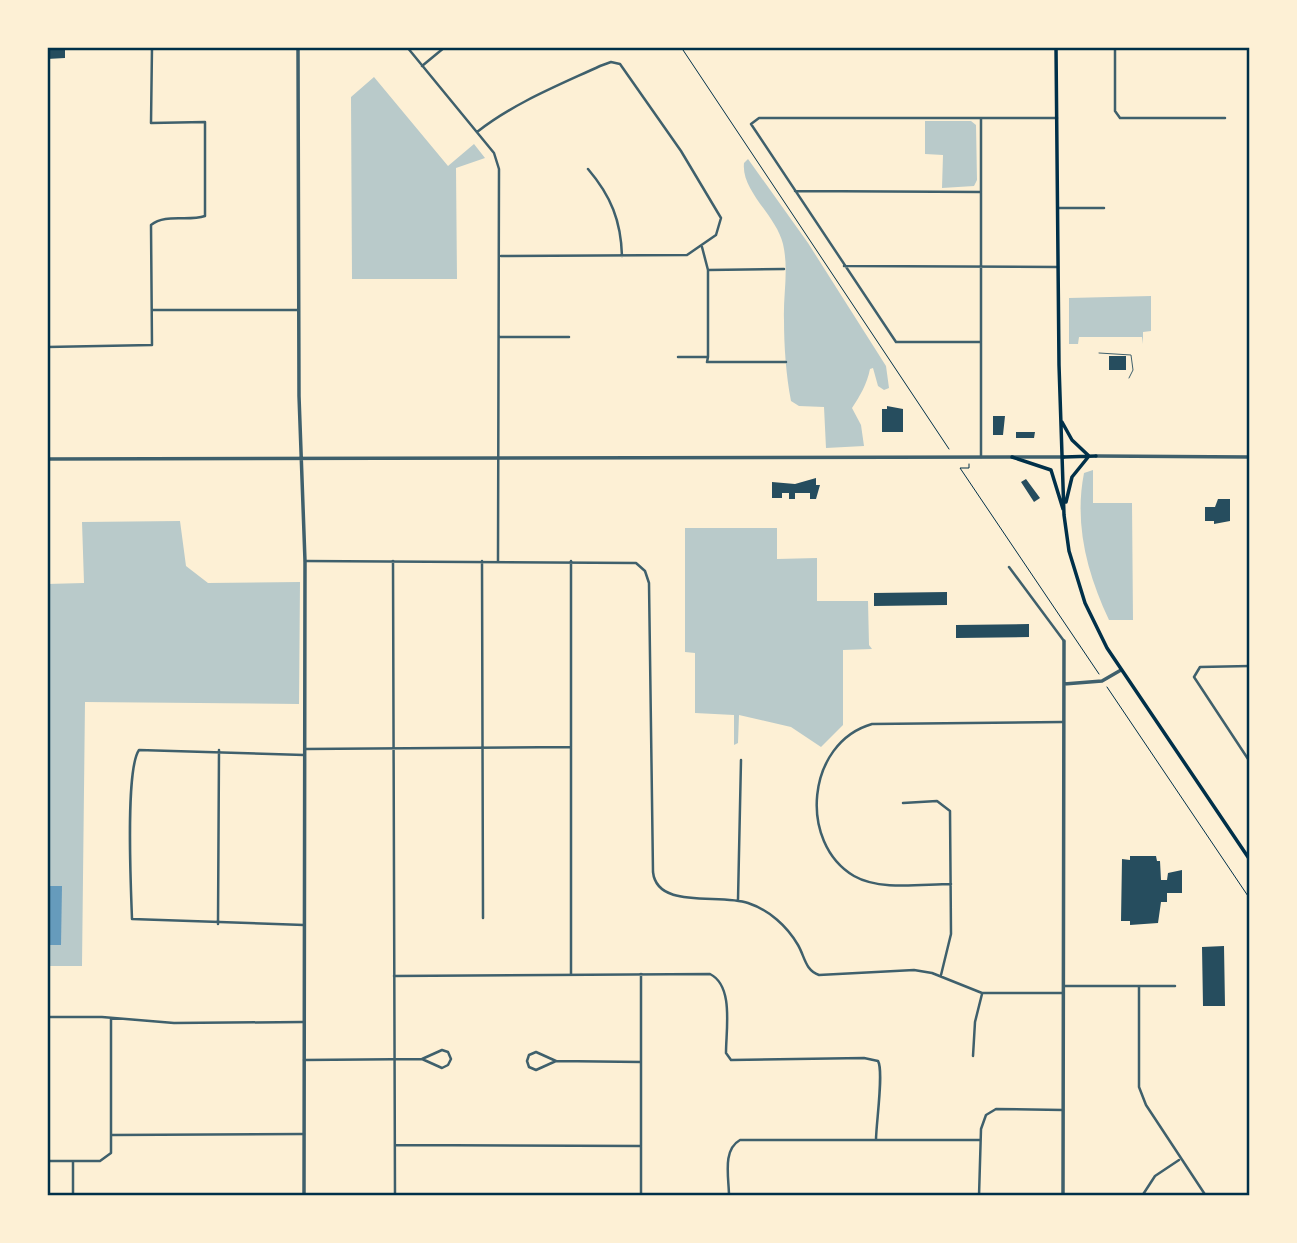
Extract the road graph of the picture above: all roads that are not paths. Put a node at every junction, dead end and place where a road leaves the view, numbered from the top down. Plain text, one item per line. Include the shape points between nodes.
1 (152, 47) edge
2 (298, 47) edge
3 (407, 47) edge
4 (445, 47) edge
5 (1056, 47) edge
6 (1115, 47) edge
7 (422, 66) junction
8 (1057, 118) junction
9 (1226, 118) dead end
10 (981, 119) junction
11 (477, 132) junction
12 (588, 169) dead end
13 (795, 191) junction
14 (981, 192) junction
15 (1058, 208) junction
16 (1104, 208) dead end
17 (702, 247) junction
18 (501, 256) junction
19 (622, 256) junction
20 (844, 266) junction
21 (980, 267) junction
22 (1058, 267) junction
23 (784, 269) dead end
24 (708, 270) junction
25 (152, 310) junction
26 (298, 310) junction
27 (500, 337) junction
28 (569, 337) dead end
29 (981, 342) junction
30 (47, 347) edge
31 (1099, 353) dead end
32 (678, 357) dead end
33 (708, 357) junction
34 (786, 362) dead end
35 (1129, 378) dead end
36 (1061, 420) junction
37 (1089, 456) junction
38 (1096, 456) joint
39 (302, 457) junction
40 (499, 457) junction
41 (981, 457) junction
42 (1012, 457) junction
43 (1063, 457) junction
44 (1250, 457) edge
45 (47, 459) edge
46 (1064, 515) junction
47 (305, 561) junction
48 (393, 561) junction
49 (482, 561) junction
50 (498, 561) junction
51 (571, 561) junction
52 (1009, 567) dead end
53 (1064, 641) joint
54 (1250, 666) edge
55 (1121, 670) junction
56 (1064, 684) junction
57 (1066, 722) junction
58 (571, 747) junction
59 (392, 748) junction
60 (482, 748) junction
61 (304, 749) junction
62 (219, 750) junction
63 (304, 755) junction
64 (741, 760) dead end
65 (1250, 762) edge
66 (903, 803) dead end
67 (1250, 860) edge
68 (951, 884) junction
69 (738, 900) junction
70 (483, 918) dead end
71 (218, 924) junction
72 (304, 925) junction
73 (571, 974) junction
74 (641, 974) junction
75 (394, 976) junction
76 (941, 976) junction
77 (1064, 986) junction
78 (1175, 986) dead end
79 (1139, 987) junction
80 (982, 993) junction
81 (1063, 993) junction
82 (47, 1017) edge
83 (111, 1018) junction
84 (303, 1022) junction
85 (973, 1056) dead end
86 (395, 1059) junction
87 (422, 1059) junction
88 (304, 1060) junction
89 (556, 1061) junction
90 (641, 1062) junction
91 (1063, 1110) junction
92 (304, 1134) junction
93 (112, 1135) junction
94 (876, 1140) junction
95 (980, 1140) junction
96 (396, 1145) junction
97 (641, 1146) junction
98 (108, 1158) junction
99 (1180, 1159) junction
100 (47, 1161) edge
101 (73, 1161) junction
102 (111, 1163) dead end
103 (73, 1196) edge
104 (304, 1196) edge
105 (396, 1196) edge
106 (641, 1196) edge
107 (729, 1196) edge
108 (979, 1196) edge
109 (1063, 1196) edge
110 (1142, 1196) edge
111 (1206, 1196) edge

1 - 25 street via 152,123 205,122 205,216 159,219 151,225
2 - 26 street
3 - 7 street
4 - 7 street
5 - 8 main road
6 - 9 street via 1115,111 1120,118
7 - 11 street
8 - 10 street
8 - 15 main road
10 - 13 street via 752,121
10 - 14 street
11 - 17 street via 504,111 535,96 600,66 620,64 719,209 720,227
11 - 18 street via 498,163
12 - 19 street via 614,208
13 - 14 street
13 - 20 street
14 - 21 street
15 - 16 street
15 - 22 main road
17 - 19 street via 680,256
17 - 24 street
18 - 19 street
18 - 27 street
20 - 21 street
20 - 29 street via 896,342
21 - 22 street
21 - 29 street
22 - 36 main road
23 - 24 street
24 - 33 street
25 - 26 street
25 - 30 street via 152,345
26 - 39 street
27 - 28 street
27 - 40 street
29 - 41 street
31 - 35 lane via 1131,355
32 - 33 street
33 - 34 street via 707,362
36 - 37 main road via 1072,440
36 - 43 main road
37 - 38 main road
37 - 43 main road
37 - 46 main road via 1072,477
38 - 44 street
39 - 40 street
39 - 45 street
39 - 47 street
40 - 41 street
40 - 50 street
41 - 42 street
42 - 43 street
42 - 46 main road via 1051,470
43 - 46 main road
46 - 55 main road via 1085,603
47 - 48 street
47 - 61 street
48 - 49 street
48 - 59 street
49 - 50 street
49 - 60 street
50 - 51 street
51 - 58 street
51 - 69 street via 629,561 643,568 649,583 654,880 672,897
52 - 53 street
53 - 56 street
54 - 65 street via 1200,667 1194,677
55 - 56 street via 1103,680
55 - 67 main road
56 - 57 street
57 - 68 street via 872,724 852,732 828,755 819,783 819,824 841,866 872,883
57 - 77 street
58 - 60 street
58 - 73 street
59 - 60 street
59 - 61 street
59 - 75 street
60 - 70 street
61 - 63 street
62 - 63 street
62 - 71 street
62 - 71 street via 139,750 134,761 130,838 132,919
63 - 72 street
64 - 69 street
66 - 68 street via 937,801 949,809
68 - 76 street via 951,934
69 - 76 street via 779,921 816,974 905,969
71 - 72 street
72 - 84 street
73 - 74 street
73 - 75 street
74 - 90 street
74 - 94 street via 706,974 719,980 725,993 726,1053 732,1061 878,1061 882,1070
75 - 86 street
76 - 80 street
77 - 79 street
77 - 81 street
78 - 79 street
79 - 99 street via 1139,1087
80 - 81 street
80 - 85 street
81 - 91 street
82 - 83 street
83 - 84 street via 157,1023
83 - 93 street
84 - 88 street
86 - 87 street
86 - 88 street
86 - 96 street
87 - 87 street via 442,1050 451,1059 442,1068
88 - 92 street
89 - 89 street via 536,1070 527,1061 536,1052
89 - 90 street
90 - 97 street
91 - 95 street via 993,1110 982,1120
91 - 109 street
92 - 93 street
92 - 104 street
93 - 98 street
94 - 95 street
94 - 107 street via 738,1141 729,1153
95 - 108 street
96 - 97 street
96 - 105 street
97 - 106 street
98 - 101 street
98 - 102 street
99 - 110 street via 1156,1176
99 - 111 street
100 - 101 street
101 - 103 street

